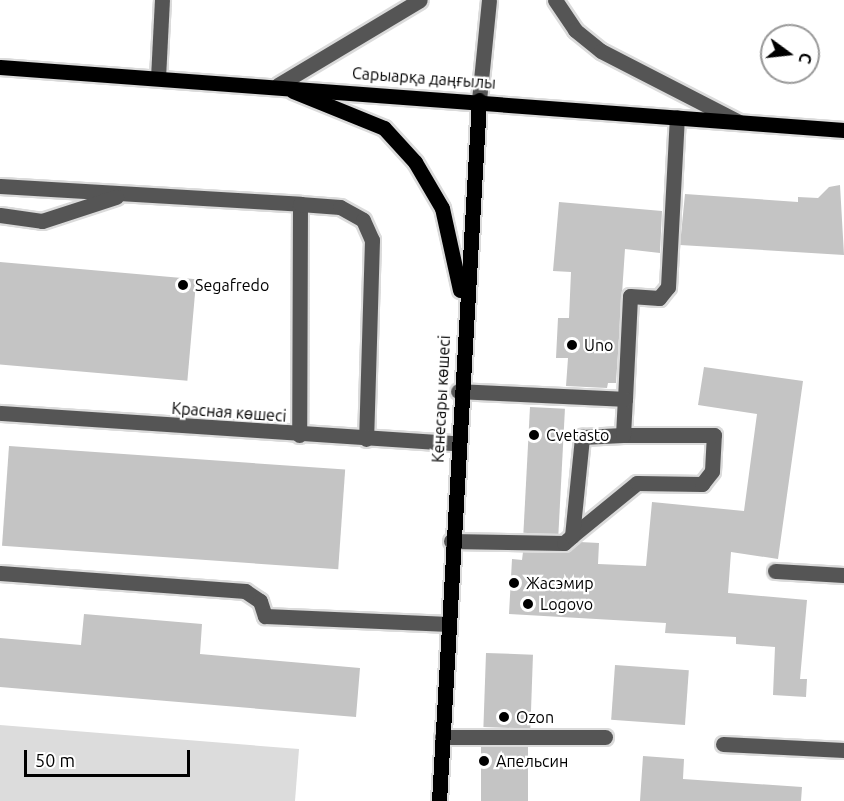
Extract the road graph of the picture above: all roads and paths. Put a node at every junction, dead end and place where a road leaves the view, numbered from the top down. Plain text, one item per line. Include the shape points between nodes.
1 (162, 0) edge
2 (420, 0) edge
3 (489, 0) edge
4 (555, 0) edge
5 (0, 67) edge
6 (158, 78) junction
7 (278, 85) junction
8 (479, 100) junction
9 (677, 117) junction
10 (739, 122) junction
11 (844, 130) edge
12 (0, 186) edge
13 (120, 196) junction
14 (300, 204) junction
15 (0, 215) edge
16 (464, 314) junction
17 (458, 391) junction
18 (625, 399) junction
19 (0, 413) edge
20 (299, 435) junction
21 (622, 435) junction
22 (366, 439) junction
23 (456, 443) junction
24 (572, 536) junction
25 (451, 541) junction
26 (775, 571) dead end
27 (0, 573) edge
28 (844, 575) edge
29 (449, 624) junction
30 (442, 737) junction
31 (605, 737) dead end
32 (723, 744) dead end
33 (844, 750) edge
34 (439, 801) edge

1 - 6 street
2 - 7 street
3 - 8 street, Кенесары көшесі
4 - 10 street via 575,30 601,51
5 - 6 main road, Сарыарқа даңғылы
6 - 7 main road, Сарыарқа даңғылы
7 - 8 main road, Сарыарқа даңғылы
7 - 16 main road via 384,128 415,162 442,208
8 - 9 main road, Сарыарқа даңғылы
8 - 16 main road, Кенесары көшесі
9 - 10 main road, Сарыарқа даңғылы
9 - 18 street via 668,287 658,298 630,296
10 - 11 main road, Сарыарқа даңғылы
12 - 13 street
13 - 14 street
13 - 15 street via 42,221
14 - 20 street
14 - 22 street via 340,207 363,220 372,240
16 - 17 main road, Кенесары көшесі
17 - 18 street
17 - 23 main road, Кенесары көшесі
18 - 21 street
19 - 20 street, Красная көшесі
20 - 22 street, Красная көшесі
21 - 24 street via 582,437
21 - 24 street via 714,435 712,471 702,484 637,483
22 - 23 street, Красная көшесі
23 - 25 main road, Кенесары көшесі
24 - 25 street via 558,546
25 - 29 main road, Кенесары көшесі
26 - 28 street
27 - 29 street via 245,591 260,601 265,616
29 - 30 main road, Кенесары көшесі
30 - 31 street
30 - 34 main road, Кенесары көшесі
32 - 33 street

